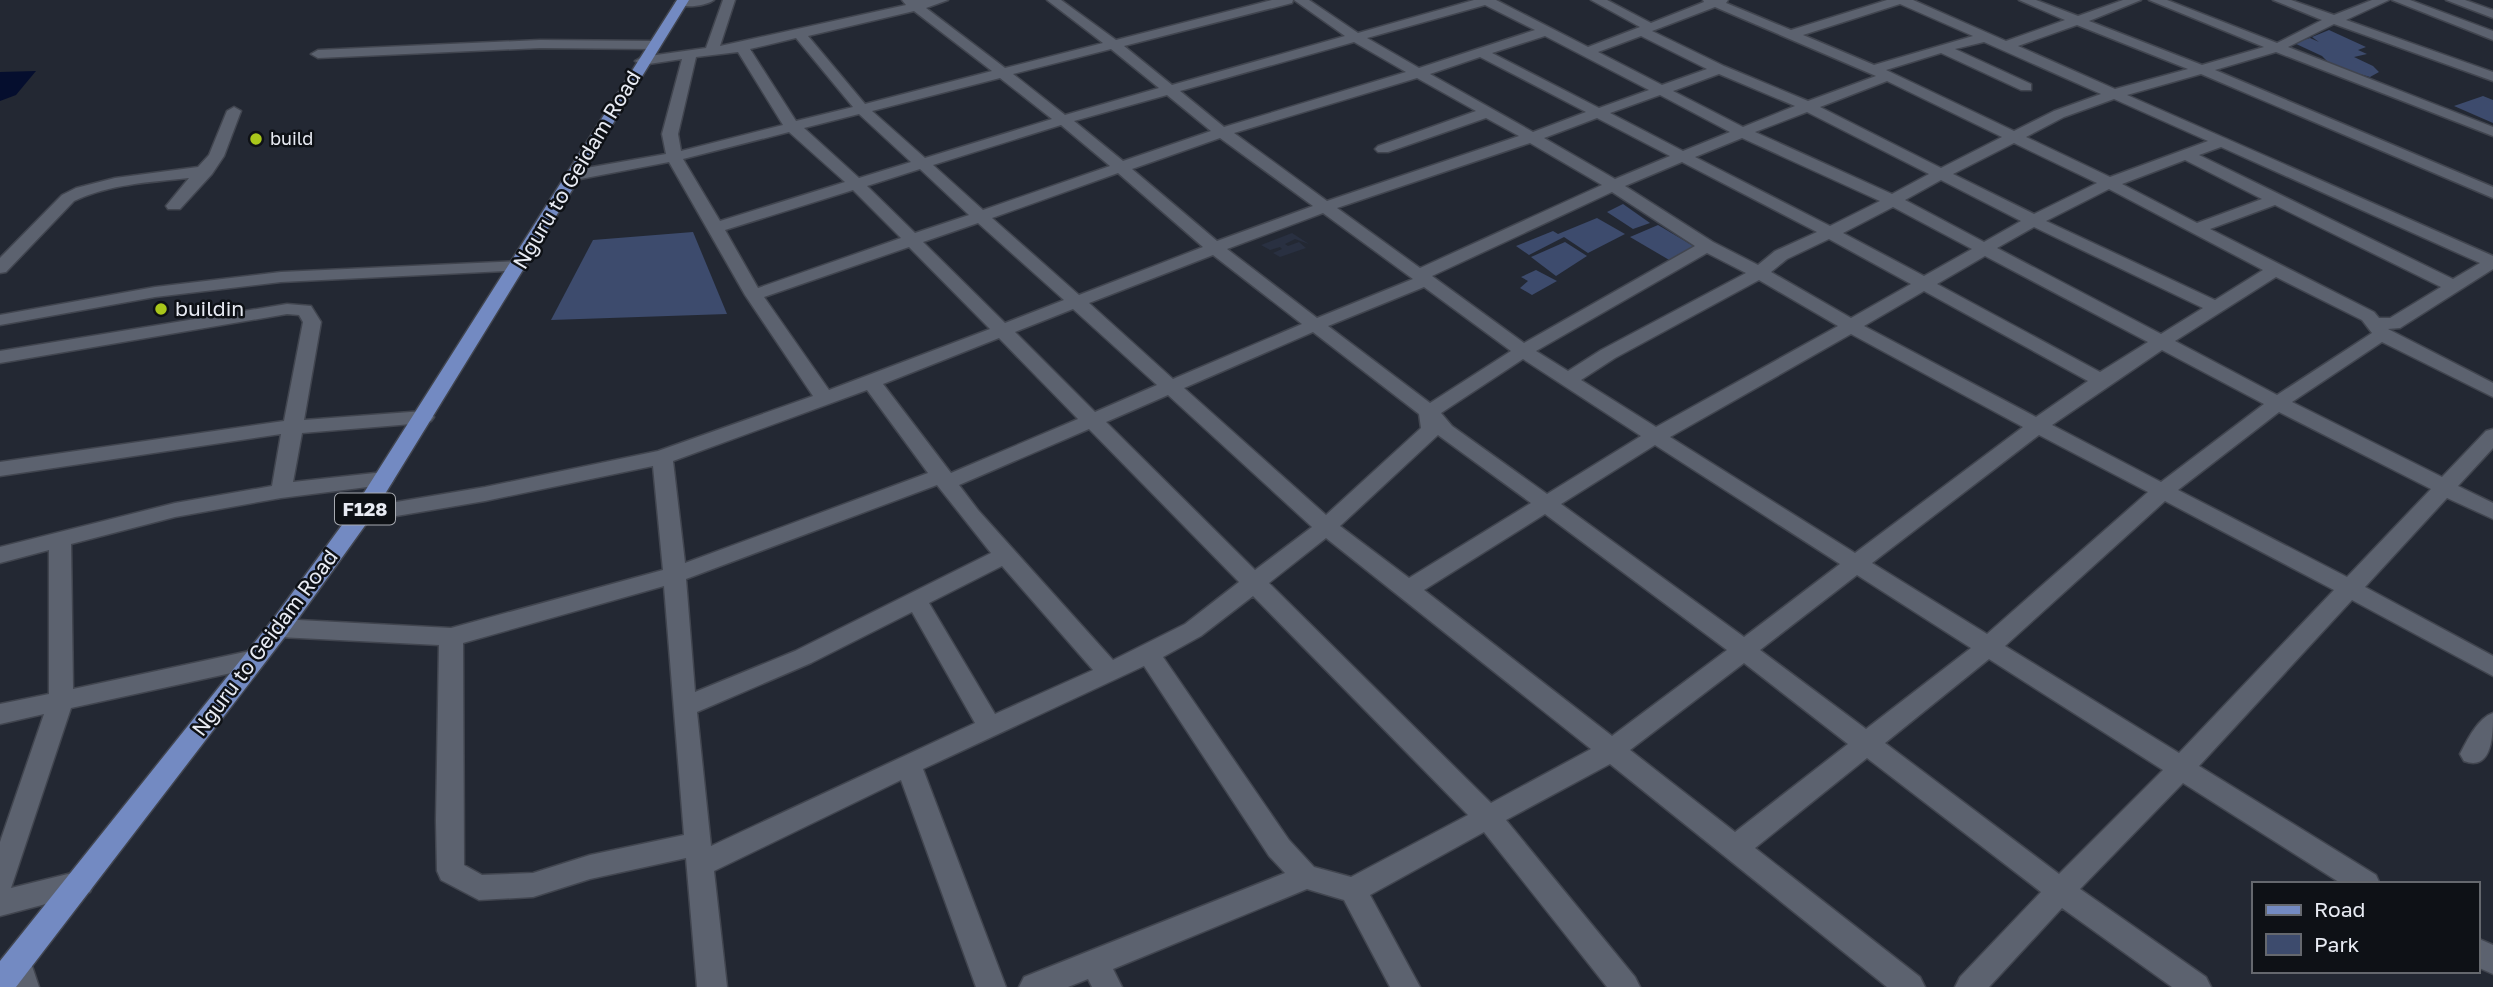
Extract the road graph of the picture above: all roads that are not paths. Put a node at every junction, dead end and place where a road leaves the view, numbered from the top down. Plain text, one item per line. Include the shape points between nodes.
1 (708, 0) edge
2 (729, 0) edge
3 (942, 0) edge
4 (1053, 0) edge
5 (1287, 0) edge
6 (1300, 0) edge
7 (1487, 0) edge
8 (1597, 0) edge
9 (1901, 0) edge
10 (2025, 0) edge
11 (2135, 0) edge
12 (2155, 0) edge
13 (2279, 0) edge
14 (2383, 0) edge
15 (2398, 0) edge
16 (2452, 0) edge
17 (1716, 1) edge
18 (682, 2) edge
19 (912, 3) edge
20 (2493, 14) edge
21 (2334, 19) junction
22 (2077, 20) junction
23 (1646, 29) junction
24 (1546, 31) junction
25 (799, 34) junction
26 (1793, 34) junction
27 (2493, 36) edge
28 (1986, 37) junction
29 (1357, 38) junction
30 (1114, 44) junction
31 (2006, 46) junction
32 (742, 47) junction
33 (2279, 47) junction
34 (1943, 49) junction
35 (1587, 52) junction
36 (648, 53) junction
37 (711, 53) junction
38 (1482, 53) junction
39 (318, 54) dead end
40 (690, 56) junction
41 (1719, 69) junction
42 (2205, 70) junction
43 (1418, 72) junction
44 (1881, 73) junction
45 (1006, 74) junction
46 (2493, 77) edge
47 (2026, 87) dead end
48 (1169, 89) junction
49 (1662, 91) junction
50 (2114, 94) junction
51 (1807, 106) junction
52 (234, 111) dead end
53 (864, 111) junction
54 (1488, 113) junction
55 (1600, 113) junction
56 (1063, 120) junction
57 (792, 127) junction
58 (1222, 132) junction
59 (1742, 132) junction
60 (2493, 132) edge
61 (2012, 136) junction
62 (1532, 137) junction
63 (2221, 142) junction
64 (1382, 149) dead end
65 (2186, 155) junction
66 (1683, 156) junction
67 (674, 158) junction
68 (922, 164) junction
69 (1120, 166) junction
70 (206, 171) junction
71 (1941, 174) junction
72 (575, 175) junction
73 (855, 183) junction
74 (2109, 183) junction
75 (1613, 186) junction
76 (2493, 193) edge
77 (2276, 199) junction
78 (1894, 201) junction
79 (174, 206) dead end
80 (1326, 206) junction
81 (979, 216) junction
82 (2034, 221) junction
83 (715, 229) junction
84 (2196, 229) junction
85 (1831, 233) junction
86 (909, 240) junction
87 (1706, 246) junction
88 (1215, 248) junction
89 (1986, 249) junction
90 (2493, 262) edge
91 (519, 266) junction
92 (0, 268) edge
93 (2275, 270) junction
94 (1760, 272) junction
95 (1423, 278) junction
96 (1924, 283) junction
97 (2455, 287) junction
98 (754, 295) junction
99 (1073, 301) junction
100 (2216, 307) junction
101 (0, 320) edge
102 (1315, 325) junction
103 (1850, 327) junction
104 (1001, 329) junction
105 (2380, 329) junction
106 (2162, 341) junction
107 (1523, 351) junction
108 (0, 358) edge
109 (1567, 380) junction
110 (2101, 380) junction
111 (872, 381) junction
112 (1170, 387) junction
113 (2493, 391) edge
114 (825, 399) junction
115 (2278, 403) junction
116 (1429, 412) junction
117 (424, 417) junction
118 (1090, 421) junction
119 (2037, 426) junction
120 (292, 427) junction
121 (1656, 436) junction
122 (2493, 436) edge
123 (662, 457) junction
124 (0, 469) edge
125 (384, 479) junction
126 (944, 480) junction
127 (2444, 489) junction
128 (281, 491) junction
129 (2163, 491) junction
130 (1544, 505) junction
131 (2493, 512) edge
132 (361, 515) junction
133 (1326, 527) junction
134 (60, 539) junction
135 (0, 555) edge
136 (1005, 555) junction
137 (1854, 563) junction
138 (675, 575) junction
139 (1255, 584) junction
140 (2349, 588) junction
141 (1408, 589) junction
142 (916, 600) junction
143 (279, 628) junction
144 (451, 636) junction
145 (1988, 647) junction
146 (1742, 649) junction
147 (1148, 654) junction
148 (254, 659) junction
149 (2493, 667) edge
150 (1110, 673) junction
151 (61, 701) junction
152 (684, 707) junction
153 (0, 714) edge
154 (2493, 723) edge
155 (990, 727) junction
156 (1867, 742) junction
157 (1612, 750) junction
158 (2473, 754) dead end
159 (908, 764) junction
160 (2181, 768) junction
161 (1488, 817) junction
162 (1735, 848) junction
163 (698, 854) junction
164 (1307, 877) junction
165 (0, 882) edge
166 (2363, 882) edge
167 (80, 883) junction
168 (1353, 890) junction
169 (2060, 891) junction
170 (0, 903) edge
171 (1101, 975) edge
172 (14, 978) edge
173 (712, 987) edge
174 (991, 987) edge
175 (1034, 987) edge
176 (1405, 987) edge
177 (1625, 987) edge
178 (1910, 987) edge
179 (1970, 987) edge
180 (2196, 987) edge

1 - 18 street
2 - 37 street
3 - 19 street
4 - 30 street
5 - 30 street
6 - 29 street
7 - 24 street
7 - 29 street
8 - 23 street
9 - 26 street
9 - 28 street
10 - 22 street
11 - 22 street
12 - 33 street
13 - 21 street
14 - 21 street
15 - 27 street
16 - 20 street
17 - 23 street
17 - 26 street
18 - 36 main road, Nguru to Geidam Road / F128
19 - 25 street
19 - 45 street
21 - 33 street
21 - 46 street
22 - 31 street
22 - 42 street
23 - 35 street
23 - 41 street
24 - 35 street
24 - 38 street
25 - 32 street
25 - 53 street
26 - 44 street
28 - 31 street
28 - 34 street
29 - 43 street
29 - 48 street
30 - 45 street
30 - 48 street
31 - 50 street
32 - 37 street
32 - 57 street
33 - 42 street
33 - 60 street
34 - 44 street
34 - 47 street
35 - 49 street
36 - 39 street via 527,44
36 - 40 street
36 - 72 main road, Nguru to Geidam Road / F128
37 - 40 street
38 - 43 street
38 - 55 street
40 - 67 street via 670,134
41 - 49 street
41 - 51 street
42 - 50 street
42 - 76 street
43 - 54 street
43 - 58 street
44 - 51 street
44 - 61 street
45 - 53 street
45 - 56 street
48 - 56 street
48 - 58 street
49 - 55 street
49 - 59 street
50 - 61 street
50 - 63 street
51 - 59 street
51 - 71 street
52 - 70 street
53 - 57 street
53 - 68 street
54 - 62 street
54 - 64 street
55 - 62 street
55 - 66 street
56 - 68 street
56 - 69 street
57 - 67 street
57 - 73 street
58 - 69 street
58 - 80 street
59 - 66 street
59 - 78 street
61 - 71 street
61 - 74 street
62 - 75 street
62 - 80 street
63 - 65 street
63 - 90 street
65 - 74 street
65 - 77 street
66 - 75 street
66 - 85 street
67 - 72 street
67 - 83 street
68 - 73 street
68 - 81 street
69 - 81 street
69 - 88 street
70 - 79 street
70 - 92 street via 76,193
71 - 78 street
71 - 82 street
72 - 91 main road, Nguru to Geidam Road / F128
73 - 83 street
73 - 86 street
74 - 82 street
74 - 84 street
75 - 87 street
75 - 95 street via 1492,239
77 - 84 street
77 - 97 street
78 - 85 street
78 - 89 street
80 - 88 street
80 - 95 street
81 - 86 street
81 - 99 street
82 - 89 street
82 - 100 street
83 - 98 street
84 - 93 street
85 - 94 street via 1781,255
85 - 96 street
86 - 98 street
86 - 104 street
87 - 94 street
87 - 107 street
88 - 99 street
88 - 102 street
89 - 96 street
89 - 106 street
90 - 97 street
91 - 101 street via 281,277 155,292
91 - 117 main road, Nguru to Geidam Road / F128
93 - 100 street
93 - 105 street via 2368,316
94 - 103 street
94 - 109 street
95 - 102 street
95 - 107 street
96 - 103 street
96 - 110 street
97 - 105 street
98 - 114 street
99 - 104 street
99 - 112 street
100 - 106 street
102 - 112 street
102 - 116 street
103 - 119 street
103 - 121 street
104 - 111 street
104 - 118 street
105 - 113 street
105 - 115 street
106 - 110 street
106 - 115 street
107 - 109 street
107 - 116 street
108 - 120 street via 286,309 305,310 312,323
109 - 121 street
110 - 119 street
111 - 114 street
111 - 126 street
112 - 118 street
112 - 133 street
114 - 123 street
115 - 127 street
115 - 129 street
116 - 130 street via 1445,431
116 - 133 street via 1432,430
117 - 120 street
117 - 125 main road, Nguru to Geidam Road / F128
118 - 126 street
118 - 139 street
119 - 129 street
119 - 137 street
120 - 124 street
120 - 128 street
121 - 130 street
121 - 137 street
122 - 127 street
123 - 132 street
123 - 138 street
125 - 128 street
125 - 132 main road, Nguru to Geidam Road / F128
126 - 136 street
126 - 138 street
127 - 131 street
127 - 140 street
128 - 134 street via 175,510
129 - 140 street
129 - 145 street
130 - 141 street
130 - 146 street
132 - 143 main road, Nguru to Geidam Road / F128
133 - 139 street
133 - 141 street
134 - 135 street
134 - 151 street
136 - 142 street
136 - 150 street
137 - 145 street
137 - 146 street
138 - 144 street
138 - 152 street
139 - 147 street via 1193,630
139 - 161 street
140 - 149 street
140 - 160 street
141 - 157 street
142 - 152 street via 803,657
142 - 155 street
143 - 144 street
143 - 148 main road, Nguru to Geidam Road / F128
144 - 163 street via 451,871 479,888 533,885 590,867
145 - 156 street
145 - 160 street
146 - 156 street
146 - 157 street
147 - 150 street
147 - 164 street via 1279,848
148 - 151 street
148 - 167 main road, Nguru to Geidam Road / F128
150 - 155 street
151 - 153 street
151 - 165 street
152 - 163 street
154 - 158 street
155 - 159 street
156 - 162 street
156 - 169 street
157 - 161 street
157 - 162 street
159 - 163 street
159 - 174 street
160 - 166 street
160 - 169 street
161 - 168 street
161 - 177 street
162 - 178 street
163 - 173 street
164 - 168 street
164 - 171 street
167 - 170 street
167 - 172 main road, Nguru to Geidam Road / F128
168 - 176 street
169 - 179 street
169 - 180 street
171 - 175 street

